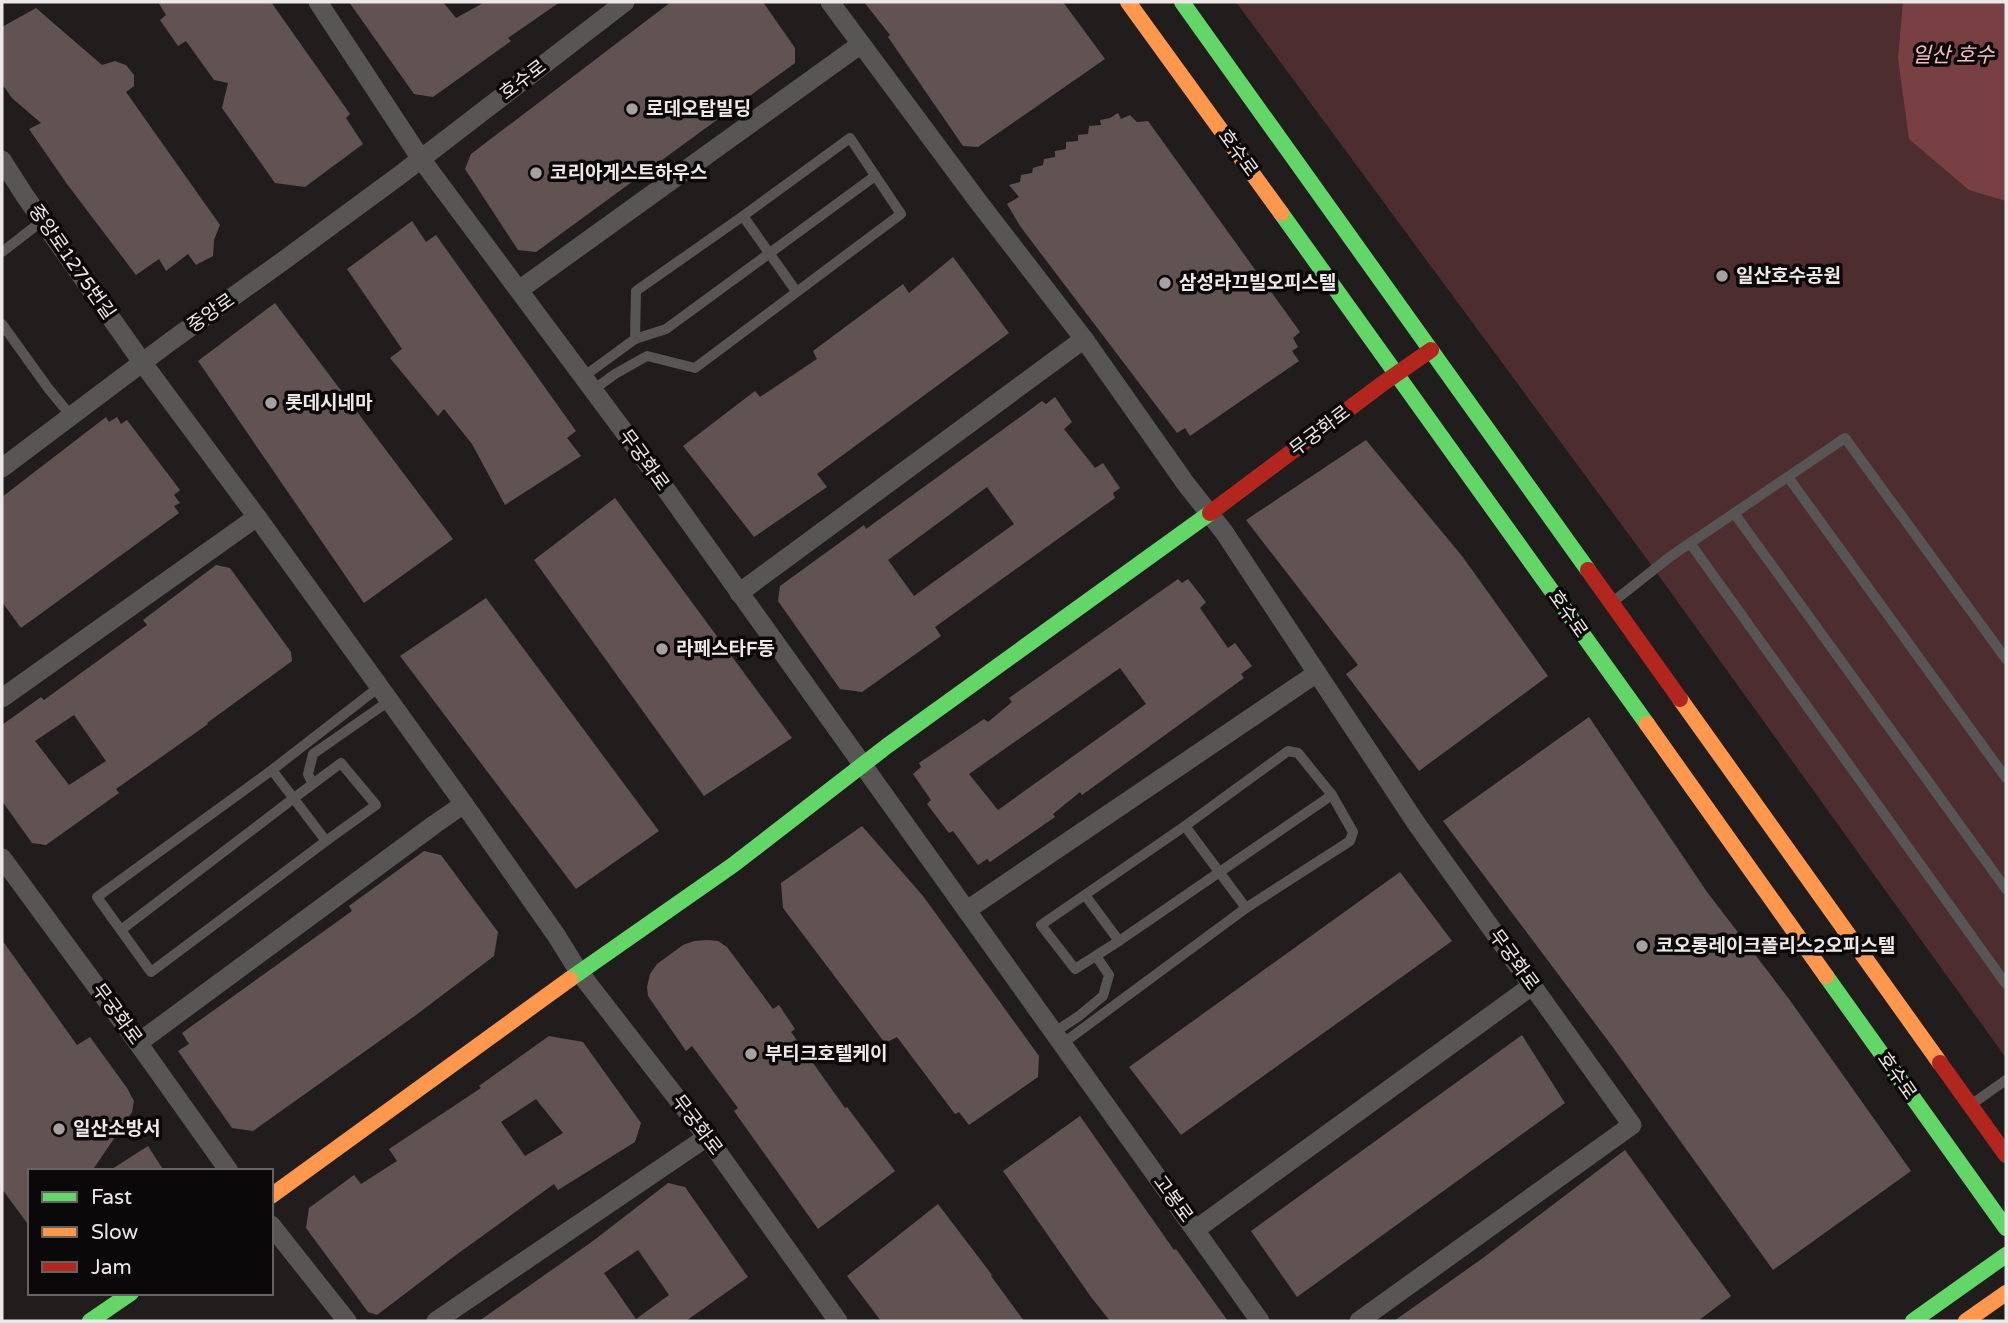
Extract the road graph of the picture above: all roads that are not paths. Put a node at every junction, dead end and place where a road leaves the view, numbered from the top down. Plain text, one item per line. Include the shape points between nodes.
1 (318, 2) edge
2 (625, 2) edge
3 (830, 2) edge
4 (1128, 2) edge
5 (1182, 2) edge
6 (862, 44) junction
7 (421, 159) junction
8 (2, 160) edge
9 (875, 176) junction
10 (744, 216) junction
11 (42, 220) junction
12 (2, 252) edge
13 (770, 253) junction
14 (519, 290) junction
15 (796, 291) junction
16 (2, 324) edge
17 (635, 339) junction
18 (1084, 339) junction
19 (1431, 350) junction
20 (142, 362) junction
21 (1398, 374) junction
22 (588, 384) junction
23 (71, 416) junction
24 (2, 468) edge
25 (1788, 477) junction
26 (1210, 513) junction
27 (1734, 513) junction
28 (257, 517) junction
29 (1690, 543) junction
30 (739, 593) junction
31 (1612, 603) junction
32 (2006, 659) edge
33 (1317, 673) junction
34 (384, 694) junction
35 (2, 698) edge
36 (863, 765) junction
37 (272, 770) junction
38 (2006, 778) edge
39 (312, 783) junction
40 (1332, 796) junction
41 (294, 798) junction
42 (464, 804) junction
43 (1185, 825) junction
44 (326, 841) junction
45 (2, 858) edge
46 (1219, 871) junction
47 (2006, 889) edge
48 (1085, 895) junction
49 (1246, 908) junction
50 (967, 910) junction
51 (121, 930) junction
52 (1119, 941) junction
53 (1096, 956) junction
54 (579, 972) junction
55 (2006, 984) edge
56 (1533, 985) junction
57 (1058, 1038) junction
58 (138, 1043) junction
59 (1085, 1077) joint
60 (2006, 1080) edge
61 (1972, 1105) junction
62 (707, 1137) junction
63 (2006, 1155) edge
64 (228, 1169) edge
65 (273, 1195) edge
66 (273, 1228) edge
67 (2006, 1228) edge
68 (1195, 1230) junction
69 (2006, 1255) edge
70 (2006, 1293) edge
71 (128, 1295) edge
72 (90, 1321) edge
73 (347, 1321) edge
74 (436, 1321) edge
75 (838, 1321) edge
76 (1260, 1321) edge
77 (1359, 1321) edge
78 (1913, 1321) edge
79 (1966, 1321) edge

1 - 7 street
2 - 7 street, 호수로
3 - 6 street, 무궁화로
4 - 21 main road, 호수로
5 - 19 main road
6 - 14 street
6 - 18 street, 무궁화로
7 - 14 street, 무궁화로
7 - 20 street, 중앙로
8 - 11 street, 중앙로1275번길
9 - 10 lane via 849,138
9 - 13 lane
9 - 15 lane via 901,214
10 - 13 lane
10 - 17 lane via 636,291
11 - 12 lane
11 - 20 street, 중앙로1275번길
13 - 15 lane
13 - 17 lane via 666,330
14 - 22 street, 무궁화로
15 - 22 lane via 695,368 647,356
16 - 23 lane
17 - 22 lane
18 - 26 street, 무궁화로
18 - 30 street
19 - 21 main road, 무궁화로
19 - 31 main road
20 - 23 street, 중앙로
20 - 28 street, 무궁화로
21 - 26 main road, 무궁화로
21 - 67 main road, 호수로
22 - 30 street, 무궁화로
23 - 24 street, 중앙로
25 - 27 lane
25 - 32 lane via 1845,439
25 - 38 lane
26 - 33 street, 무궁화로
26 - 36 main road, 무궁화로
27 - 29 lane
27 - 47 lane
28 - 34 street, 무궁화로
28 - 35 street
29 - 31 lane
29 - 55 lane
30 - 36 street, 무궁화로
31 - 61 main road
33 - 50 street
33 - 56 street, 무궁화로 via 1416,824
34 - 37 lane
34 - 39 lane via 361,719 313,754 308,774
34 - 42 street, 무궁화로
36 - 50 street, 무궁화로
36 - 54 main road, 무궁화로 via 733,865
37 - 41 lane
37 - 51 lane via 97,897
39 - 41 lane
39 - 44 lane via 341,763 376,805
40 - 43 lane via 1298,752 1288,751
40 - 46 lane
40 - 49 lane via 1353,832 1350,841
41 - 44 lane
41 - 51 lane
42 - 54 street, 무궁화로
42 - 58 street
43 - 46 lane
43 - 48 lane
44 - 51 lane via 151,972
45 - 58 street, 무궁화로
46 - 49 lane
46 - 52 lane
48 - 52 lane
48 - 53 lane via 1041,925 1075,970
49 - 57 lane
50 - 57 street, 무궁화로
52 - 53 lane
53 - 57 lane via 1109,975 1103,996
54 - 62 street, 무궁화로
54 - 65 main road, 무궁화로
56 - 68 street
56 - 77 street, 무궁화로 via 1632,1125
57 - 59 street, 무궁화로
58 - 64 street, 무궁화로
59 - 68 street, 고봉로
60 - 61 lane
61 - 63 main road
62 - 74 street
62 - 75 street, 무궁화로
66 - 73 street
68 - 76 street, 고봉로
69 - 78 main road
70 - 79 main road
71 - 72 main road

